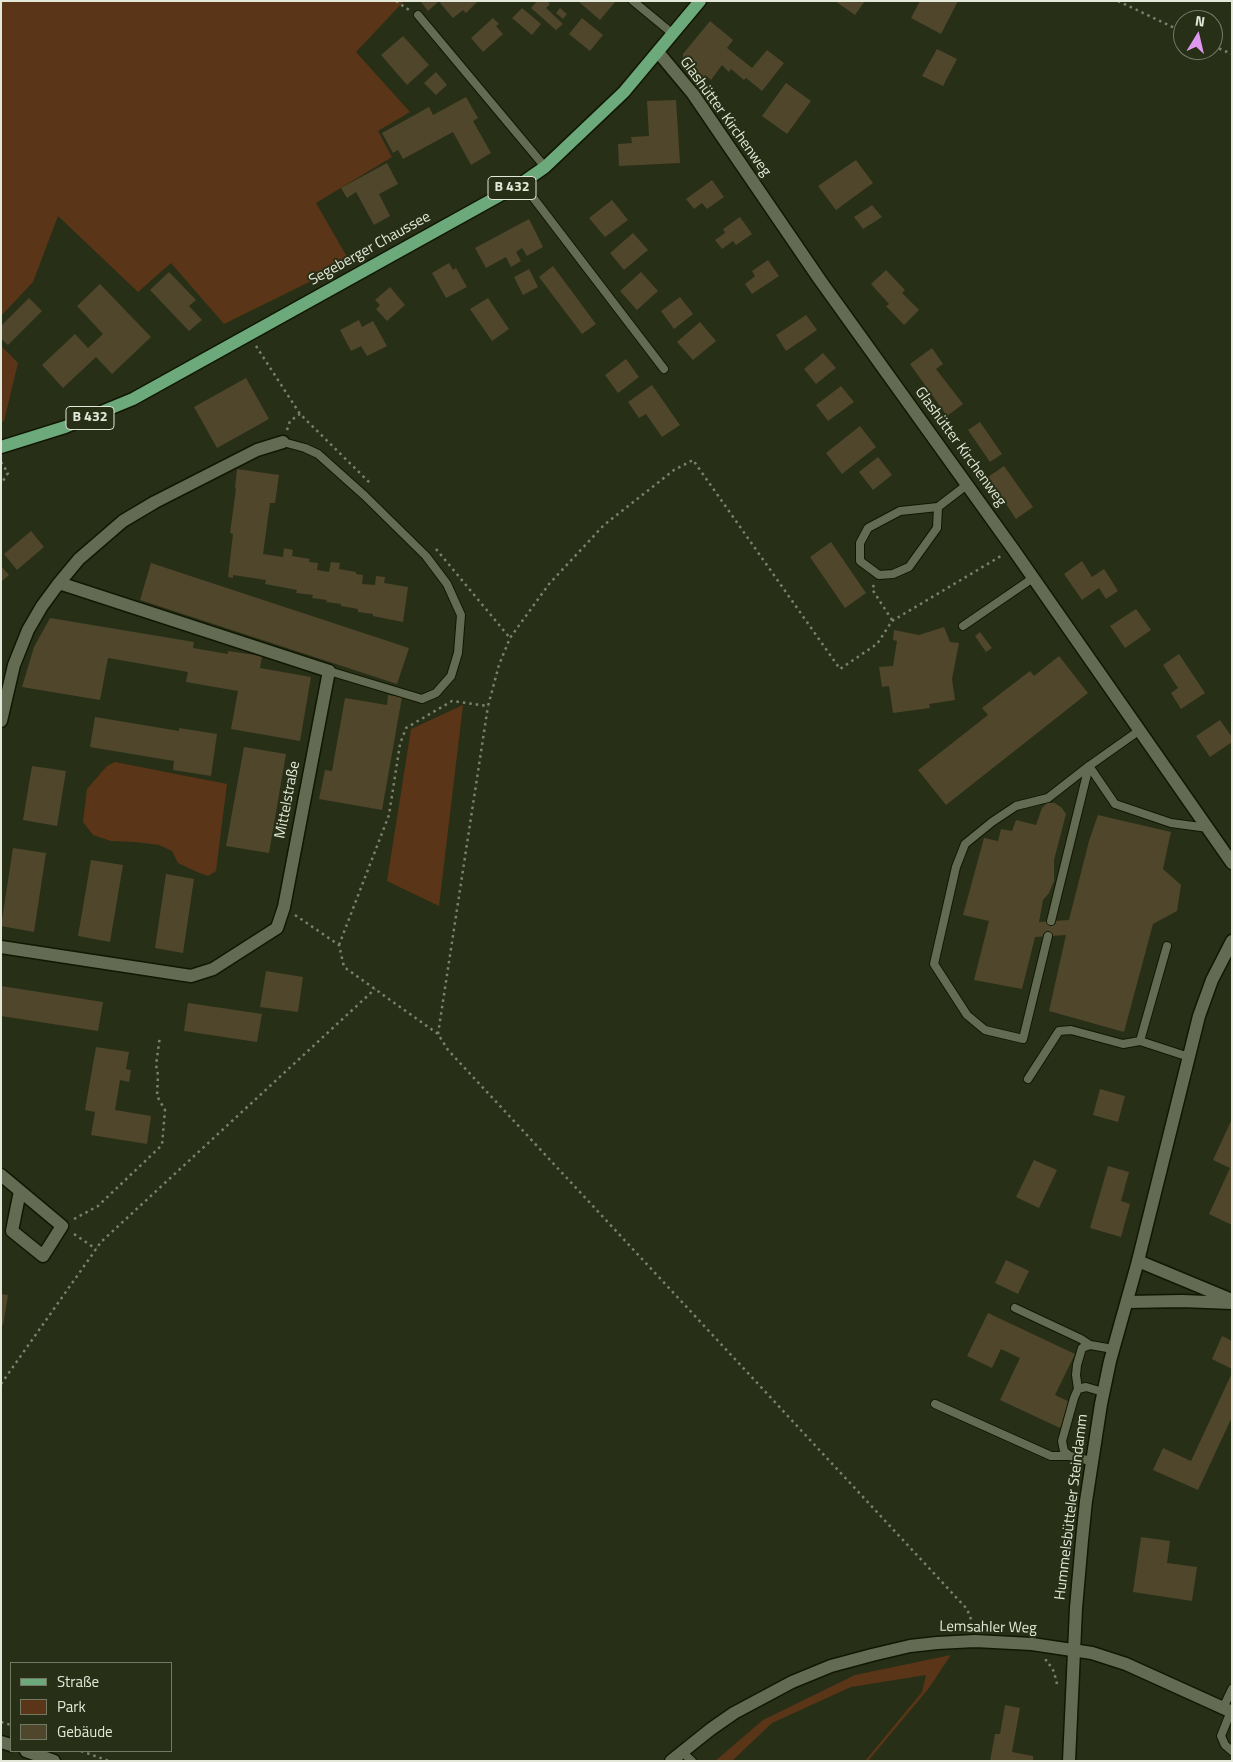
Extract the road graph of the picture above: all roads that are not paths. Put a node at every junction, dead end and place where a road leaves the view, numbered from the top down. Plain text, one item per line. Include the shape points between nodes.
1 (633, 1) edge
2 (699, 2) edge
3 (418, 15) road end
4 (673, 34) junction
5 (658, 52) junction
6 (545, 167) junction
7 (522, 183) junction
8 (664, 369) dead end
9 (283, 442) joint
10 (1, 448) edge
11 (968, 484) junction
12 (938, 507) junction
13 (1033, 578) junction
14 (59, 583) junction
15 (963, 626) dead end
16 (329, 671) junction
17 (1, 721) edge
18 (1140, 730) junction
19 (1089, 766) junction
20 (1208, 828) junction
21 (1232, 863) edge
22 (1052, 921) dead end
23 (1048, 936) dead end
24 (1232, 941) edge
25 (1166, 946) dead end
26 (1, 947) edge
27 (1140, 1041) junction
28 (1189, 1057) junction
29 (1028, 1079) dead end
30 (1, 1175) edge
31 (20, 1191) junction
32 (1138, 1261) junction
33 (1127, 1302) junction
34 (1232, 1302) edge
35 (1015, 1308) dead end
36 (1090, 1345) junction
37 (1113, 1349) junction
38 (1078, 1389) junction
39 (1103, 1392) junction
40 (935, 1404) dead end
41 (1070, 1456) junction
42 (1091, 1461) junction
43 (1074, 1650) junction
44 (1232, 1689) edge
45 (1229, 1710) edge
46 (1232, 1751) edge
47 (29, 1752) edge
48 (682, 1752) junction
49 (54, 1761) edge
50 (671, 1761) edge
51 (692, 1761) edge
52 (1069, 1761) edge

1 - 4 lane
2 - 4 main road, Segeberger Chaussee / B 432
3 - 6 lane
4 - 5 main road, Segeberger Chaussee / B 432
5 - 6 main road, Segeberger Chaussee / B 432 via 624,92
5 - 11 street, Glashütter Kirchenweg via 693,94 820,280
6 - 7 main road, Segeberger Chaussee / B 432
7 - 8 lane
7 - 10 main road, Segeberger Chaussee / B 432 via 125,403
9 - 14 street via 257,450 123,521 79,559
9 - 16 lane via 318,454 365,496 426,556 447,584 461,615 458,653 450,676 436,693 422,699
11 - 12 lane
11 - 13 street, Glashütter Kirchenweg
12 - 12 lane via 900,511 868,528 860,543 860,561 879,575 893,574 909,567 936,528
13 - 15 lane
13 - 18 street, Glashütter Kirchenweg
14 - 16 street
14 - 17 street via 42,606 21,646
16 - 26 street, Mittelstraße via 284,907 277,928 213,969 191,976
18 - 19 lane
18 - 20 street, Glashütter Kirchenweg
19 - 20 lane via 1115,804 1171,823
19 - 22 lane
19 - 23 lane via 1048,798 1016,806 965,844 956,867 934,964 967,1015 984,1030 1023,1039
20 - 21 street, Glashütter Kirchenweg
24 - 28 street, Hummelsbütteler Steindamm via 1212,980
25 - 27 lane
27 - 28 lane
27 - 29 lane via 1123,1044 1071,1030 1059,1031
28 - 32 street, Hummelsbütteler Steindamm
30 - 31 street
31 - 31 street via 62,1226 43,1256 12,1231
32 - 33 street, Hummelsbütteler Steindamm
32 - 34 street
33 - 34 street
33 - 37 street, Hummelsbütteler Steindamm
35 - 36 lane
36 - 37 lane
36 - 38 lane via 1082,1348 1078,1356
37 - 39 street, Hummelsbütteler Steindamm
38 - 39 lane via 1086,1387
38 - 41 lane via 1062,1441 1064,1451
39 - 42 street, Hummelsbütteler Steindamm
40 - 41 lane via 1051,1456
41 - 42 lane
42 - 43 street, Hummelsbütteler Steindamm
43 - 45 street, Lemsahler Weg via 1126,1664
43 - 48 street, Lemsahler Weg via 975,1641 936,1643 910,1646 831,1666 757,1699
43 - 52 street, Hummelsbütteler Steindamm
44 - 45 lane
45 - 46 lane via 1221,1736 1225,1746
47 - 49 street
48 - 50 street, Lemsahler Weg
48 - 51 lane

